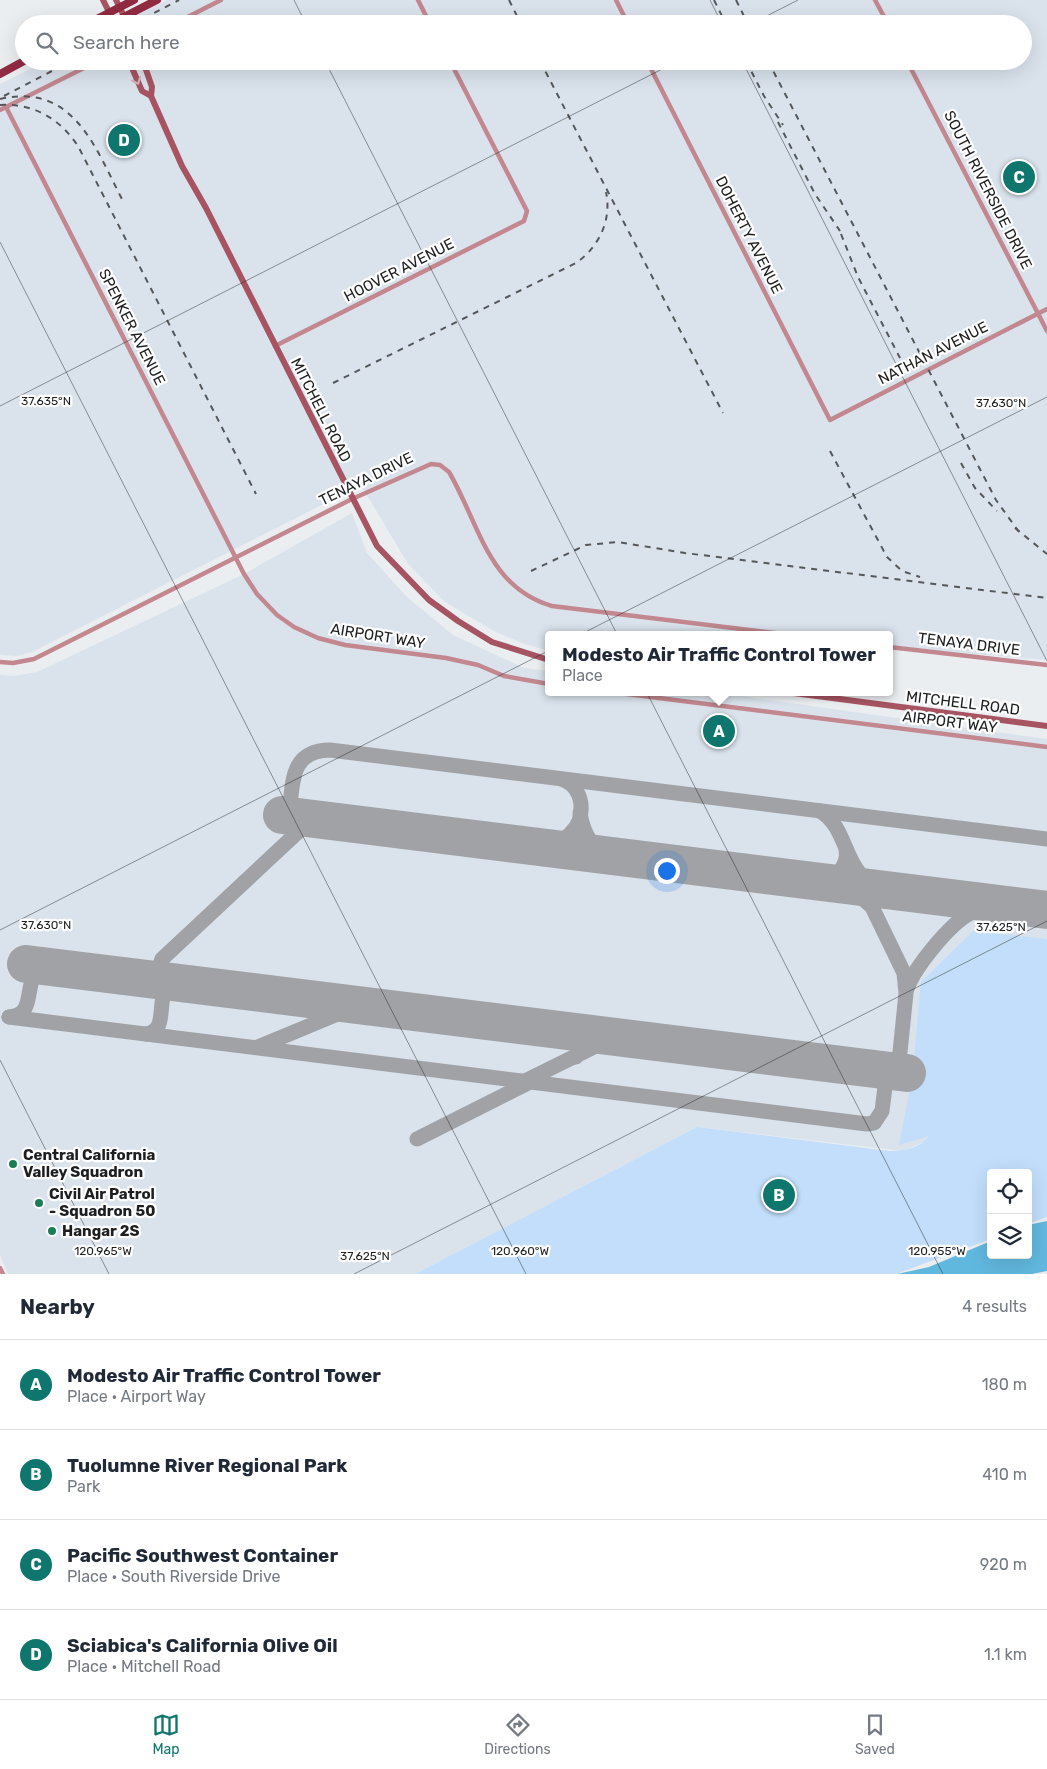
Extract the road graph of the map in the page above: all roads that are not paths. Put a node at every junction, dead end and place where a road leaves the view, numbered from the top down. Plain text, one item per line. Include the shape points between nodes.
1 (103, 0) edge
2 (134, 0) edge
3 (158, 0) edge
4 (221, 0) edge
5 (418, 0) edge
6 (616, 0) edge
7 (875, 0) edge
8 (118, 4) edge
9 (110, 13) junction
10 (106, 15) edge
11 (134, 15) edge
12 (192, 15) edge
13 (426, 15) edge
14 (624, 15) edge
15 (883, 15) edge
16 (15, 66) edge
17 (80, 70) edge
18 (133, 70) edge
19 (146, 70) edge
20 (455, 70) edge
21 (652, 70) edge
22 (912, 70) edge
23 (0, 74) edge
24 (151, 96) junction
25 (6, 107) junction
26 (0, 110) edge
27 (1047, 308) edge
28 (1038, 313) junction
29 (1047, 331) edge
30 (275, 346) junction
31 (830, 420) joint
32 (352, 499) junction
33 (235, 557) junction
34 (758, 631) edge
35 (893, 646) edge
36 (545, 659) edge
37 (0, 662) edge
38 (1047, 665) edge
39 (545, 683) edge
40 (643, 696) edge
41 (817, 696) edge
42 (1047, 726) edge
43 (1047, 747) edge
44 (0, 1268) edge
45 (3, 1274) edge

1 - 9 main road
2 - 8 main road
3 - 11 main road
4 - 12 street
5 - 13 street
6 - 14 street
7 - 15 street
8 - 9 main road
9 - 10 main road
16 - 23 main road
17 - 25 street
18 -> 24 main road, MITCHELL ROAD via 142,91
19 - 24 main road, MITCHELL ROAD via 152,87
20 - 30 street, HOOVER AVENUE via 528,211 524,221
21 - 31 street, DOHERTY AVENUE
22 - 28 street, SOUTH RIVERSIDE DRIVE
24 - 30 main road, MITCHELL ROAD via 182,166
25 - 26 street
25 - 33 street, SPENKER AVENUE
27 - 28 street, NATHAN AVENUE
28 - 29 street, SOUTH RIVERSIDE DRIVE
28 - 31 street, NATHAN AVENUE
30 - 32 main road, MITCHELL ROAD
32 - 33 street, TENAYA DRIVE
32 - 34 street, TENAYA DRIVE via 425,465 440,465 451,476 496,567 510,584 533,600 552,606
32 - 36 main road, MITCHELL ROAD via 377,546 429,600 492,642
33 - 37 street, TENAYA DRIVE via 34,659 14,664
33 - 39 street, AIRPORT WAY via 266,605 294,627 318,638 338,644 446,658 478,665 509,678
35 - 38 street, TENAYA DRIVE
40 - 43 street, AIRPORT WAY
41 - 42 main road, MITCHELL ROAD
44 - 45 street

